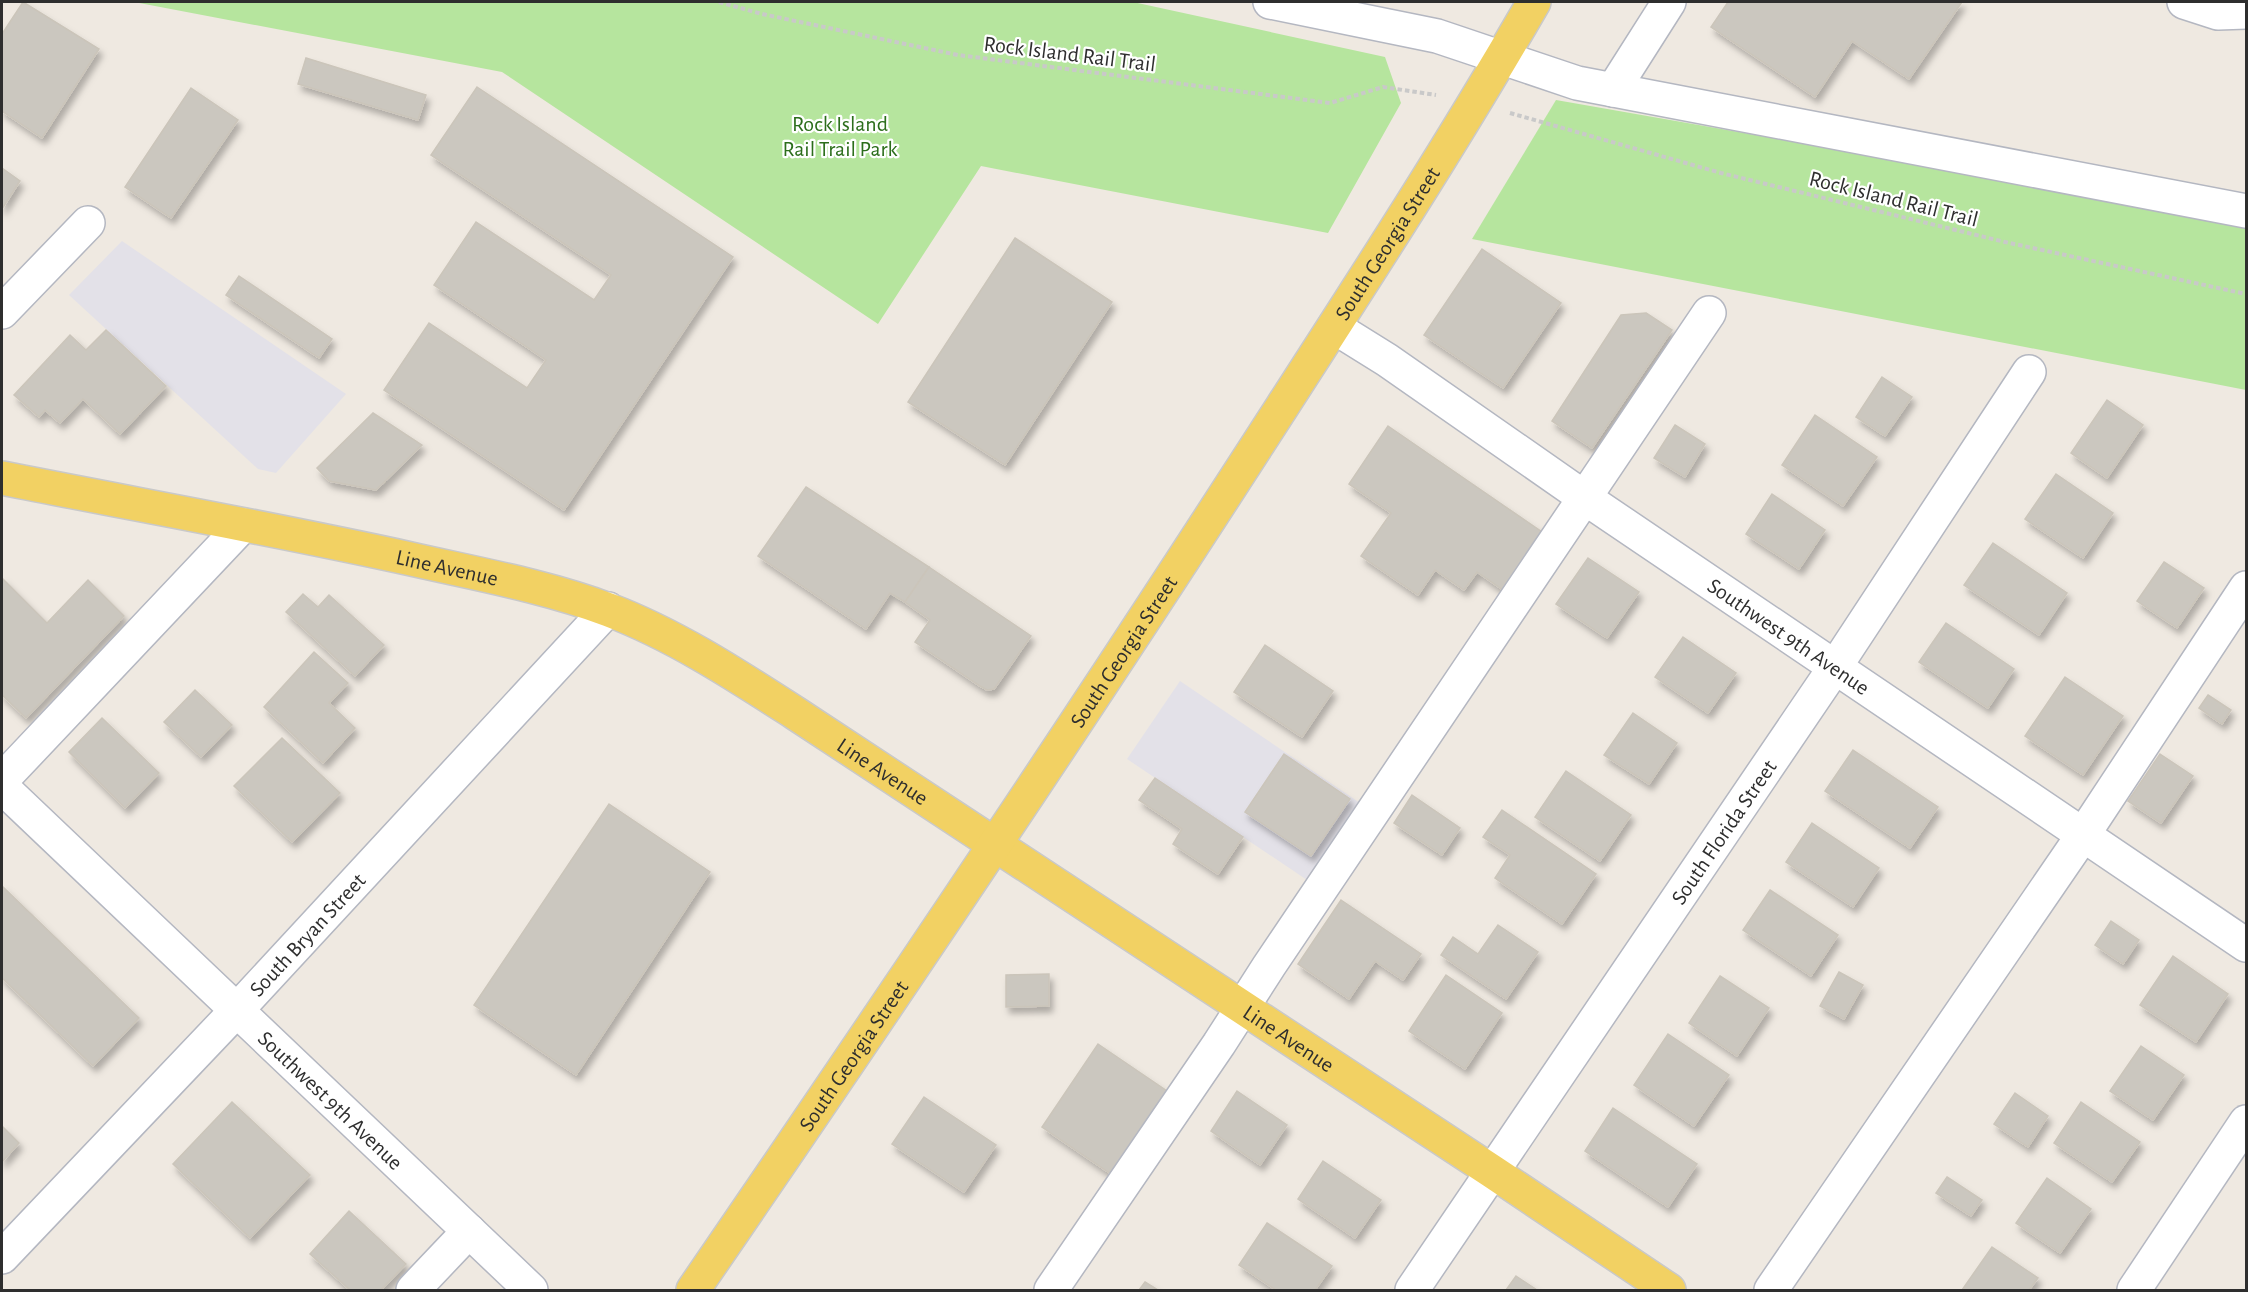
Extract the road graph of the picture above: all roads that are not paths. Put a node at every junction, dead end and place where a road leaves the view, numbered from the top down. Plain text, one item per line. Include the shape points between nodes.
1 (1270, 2) edge
2 (1534, 2) edge
3 (1669, 2) edge
4 (2184, 2) edge
5 (2247, 12) edge
6 (1502, 57) junction
7 (1613, 90) junction
8 (2247, 211) edge
9 (88, 223) dead end
10 (2, 312) edge
11 (1709, 313) dead end
12 (1334, 327) junction
13 (2029, 372) dead end
14 (2, 478) edge
15 (1586, 498) junction
16 (243, 525) junction
17 (2247, 588) edge
18 (608, 609) junction
19 (1835, 667) junction
20 (2, 780) edge
21 (2, 787) edge
22 (2083, 835) junction
23 (995, 843) junction
24 (2247, 945) edge
25 (1242, 1007) junction
26 (236, 1011) junction
27 (2247, 1122) edge
28 (1493, 1172) junction
29 (469, 1231) junction
30 (2, 1257) edge
31 (412, 1290) edge
32 (531, 1290) edge
33 (693, 1290) edge
34 (1051, 1290) edge
35 (1412, 1290) edge
36 (1669, 1290) edge
37 (1771, 1290) edge
38 (2134, 1290) edge

1 - 6 street via 1437,36
2 - 6 main road, South Georgia Street
3 - 7 street
4 - 5 street via 2218,13
6 - 7 street via 1577,83
6 - 12 main road, South Georgia Street
7 - 8 street
9 - 10 street
11 - 15 street
12 - 15 street, Southwest 9th Avenue
12 - 23 main road, South Georgia Street
13 - 19 street, South Florida Street
14 - 16 main road, Line Avenue
15 - 19 street, Southwest 9th Avenue
15 - 25 street
16 - 18 main road, Line Avenue via 505,580
16 - 20 street
17 - 22 street
18 - 23 main road, Line Avenue via 689,648 745,681
18 - 26 street, South Bryan Street
19 - 22 street, Southwest 9th Avenue
19 - 28 street, South Florida Street
21 - 26 street, Southwest 9th Avenue
22 - 24 street, Southwest 9th Avenue
22 - 37 street
23 - 25 main road, Line Avenue
23 - 33 main road, South Georgia Street
25 - 28 main road, Line Avenue
25 - 34 street
26 - 29 street, Southwest 9th Avenue
26 - 30 street, South Bryan Street
27 - 38 street
28 - 35 street, South Florida Street
28 - 36 main road, Line Avenue
29 - 31 street
29 - 32 street, Southwest 9th Avenue

